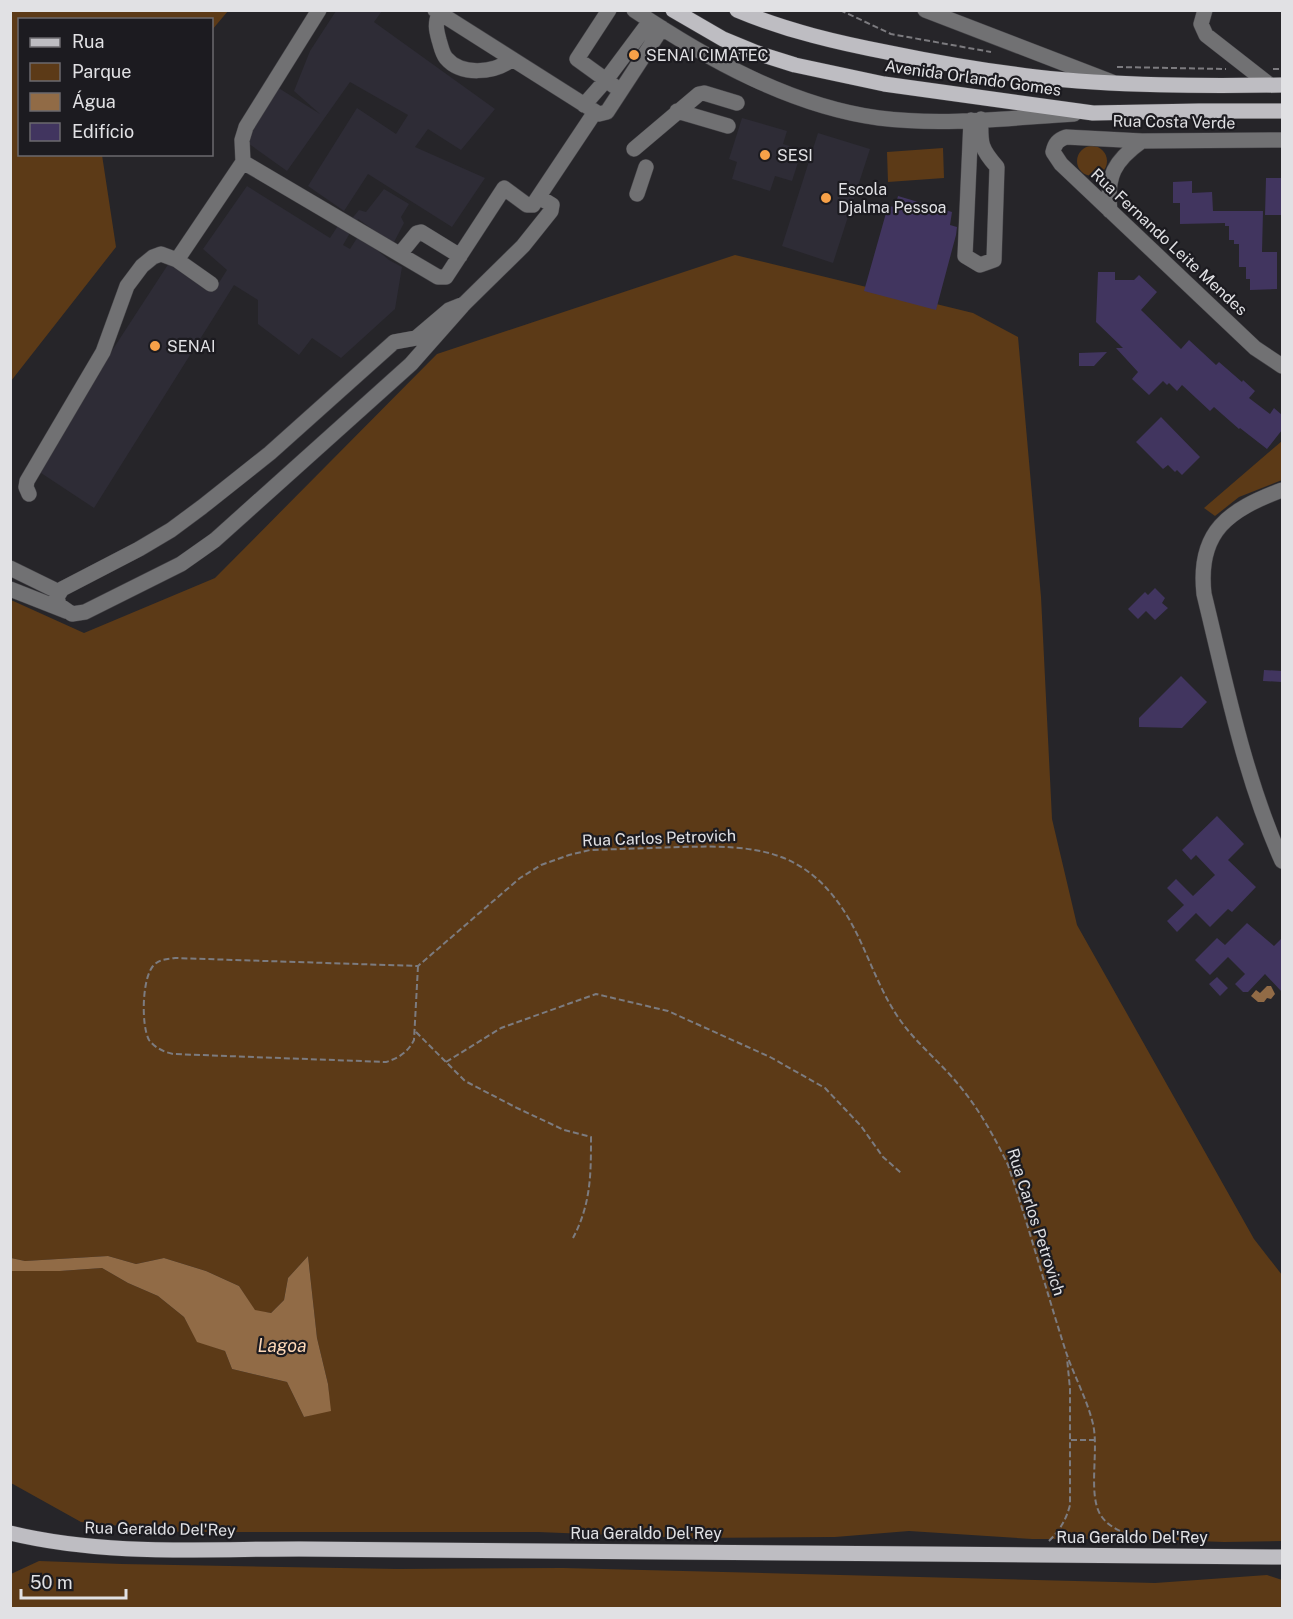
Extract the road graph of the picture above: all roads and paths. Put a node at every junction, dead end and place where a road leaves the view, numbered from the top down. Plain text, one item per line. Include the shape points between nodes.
1 (319, 10) edge
2 (609, 10) edge
3 (634, 10) edge
4 (673, 10) edge
5 (737, 10) edge
6 (926, 10) edge
7 (1205, 10) edge
8 (437, 12) edge
9 (656, 25) junction
10 (511, 60) junction
11 (606, 80) junction
12 (1112, 82) junction
13 (1276, 85) edge
14 (621, 91) junction
15 (737, 103) dead end
16 (590, 108) junction
17 (677, 111) junction
18 (1282, 111) edge
19 (1092, 114) junction
20 (976, 120) junction
21 (728, 126) dead end
22 (1066, 137) joint
23 (1282, 140) edge
24 (1142, 141) junction
25 (634, 149) dead end
26 (243, 162) junction
27 (646, 166) dead end
28 (637, 194) dead end
29 (539, 197) junction
30 (1110, 211) junction
31 (400, 254) junction
32 (460, 256) junction
33 (177, 260) junction
34 (212, 284) dead end
35 (464, 304) junction
36 (1282, 366) edge
37 (1282, 490) edge
38 (29, 494) dead end
39 (10, 568) edge
40 (10, 589) edge
41 (59, 592) junction
42 (72, 614) junction
43 (1282, 861) edge
44 (418, 966) junction
45 (416, 1032) junction
46 (446, 1062) junction
47 (901, 1173) dead end
48 (573, 1238) dead end
49 (1067, 1356) junction
50 (1070, 1440) junction
51 (1095, 1440) junction
52 (10, 1533) edge
53 (28, 1537) junction
54 (1048, 1542) dead end
55 (10, 1543) edge
56 (1151, 1543) dead end
57 (1282, 1557) edge

1 - 26 street via 246,127
2 - 11 street via 577,59
3 - 9 street
4 - 19 main road, Avenida Orlando Gomes via 723,39 795,65 884,84
5 - 12 main road, Avenida Orlando Gomes via 804,34 918,58 1035,76
6 - 12 street
7 - 13 street via 1201,24 1206,35
8 - 10 street
8 - 10 street via 435,28 447,60 462,69 497,69
9 - 11 street
9 - 14 street
9 - 20 street via 735,69 804,99 879,118
10 - 16 street
11 - 14 street
11 - 16 street
12 - 13 main road, Avenida Orlando Gomes
14 - 16 street via 603,114
15 - 17 street via 704,93
16 - 29 street
17 - 21 street
17 - 25 street
18 - 19 main road, Avenida Orlando Gomes
19 - 20 street
20 - 20 street via 965,256 980,265 994,260 997,167 984,152
22 - 24 street, Rua Costa Verde
22 - 30 street, Rua Fernando Leite Mendes via 1054,145 1055,158
23 - 24 street, Rua Costa Verde
24 - 30 street via 1115,166 1108,194
26 - 31 street
26 - 33 street
27 - 28 street
29 - 32 street via 533,205 527,205 504,188
29 - 35 street via 552,205 551,212 523,246
30 - 36 street, Rua Fernando Leite Mendes via 1255,348
31 - 32 street via 421,232
31 - 32 street via 442,278
33 - 34 street
33 - 38 street via 161,254 153,257 127,286 104,352 27,481
35 - 41 street via 449,310 416,338 389,346 262,459 171,530
35 - 42 street via 411,364 215,540 182,564 85,612
37 - 43 street via 1245,505 1218,526 1204,557 1202,574 1244,759
39 - 41 street
40 - 42 street
41 - 42 street via 59,605
44 - 45 path
44 - 45 path via 165,959 147,975 144,1016 149,1039 164,1052 173,1054 386,1062 409,1049
44 - 49 path, Rua Carlos Petrovich via 520,878 569,855 590,850 727,846 771,852 794,863 815,876 833,896 900,1020 957,1082 994,1136 1008,1165
45 - 46 path
46 - 47 path via 501,1028 596,993 668,1011 770,1057 825,1088
46 - 48 path via 465,1081 517,1108 564,1130 591,1137 591,1183 582,1221
49 - 50 path, Rua Carlos Petrovich
49 - 51 path, Rua Carlos Petrovich via 1093,1424
50 - 51 path
50 - 54 path, Rua Carlos Petrovich via 1070,1505 1059,1531
51 - 56 path, Rua Carlos Petrovich via 1095,1495 1101,1516 1117,1529
52 - 53 main road, Rua Geraldo Del'Rey
53 - 55 main road
53 - 57 main road, Rua Geraldo Del'Rey via 83,1547 143,1550

